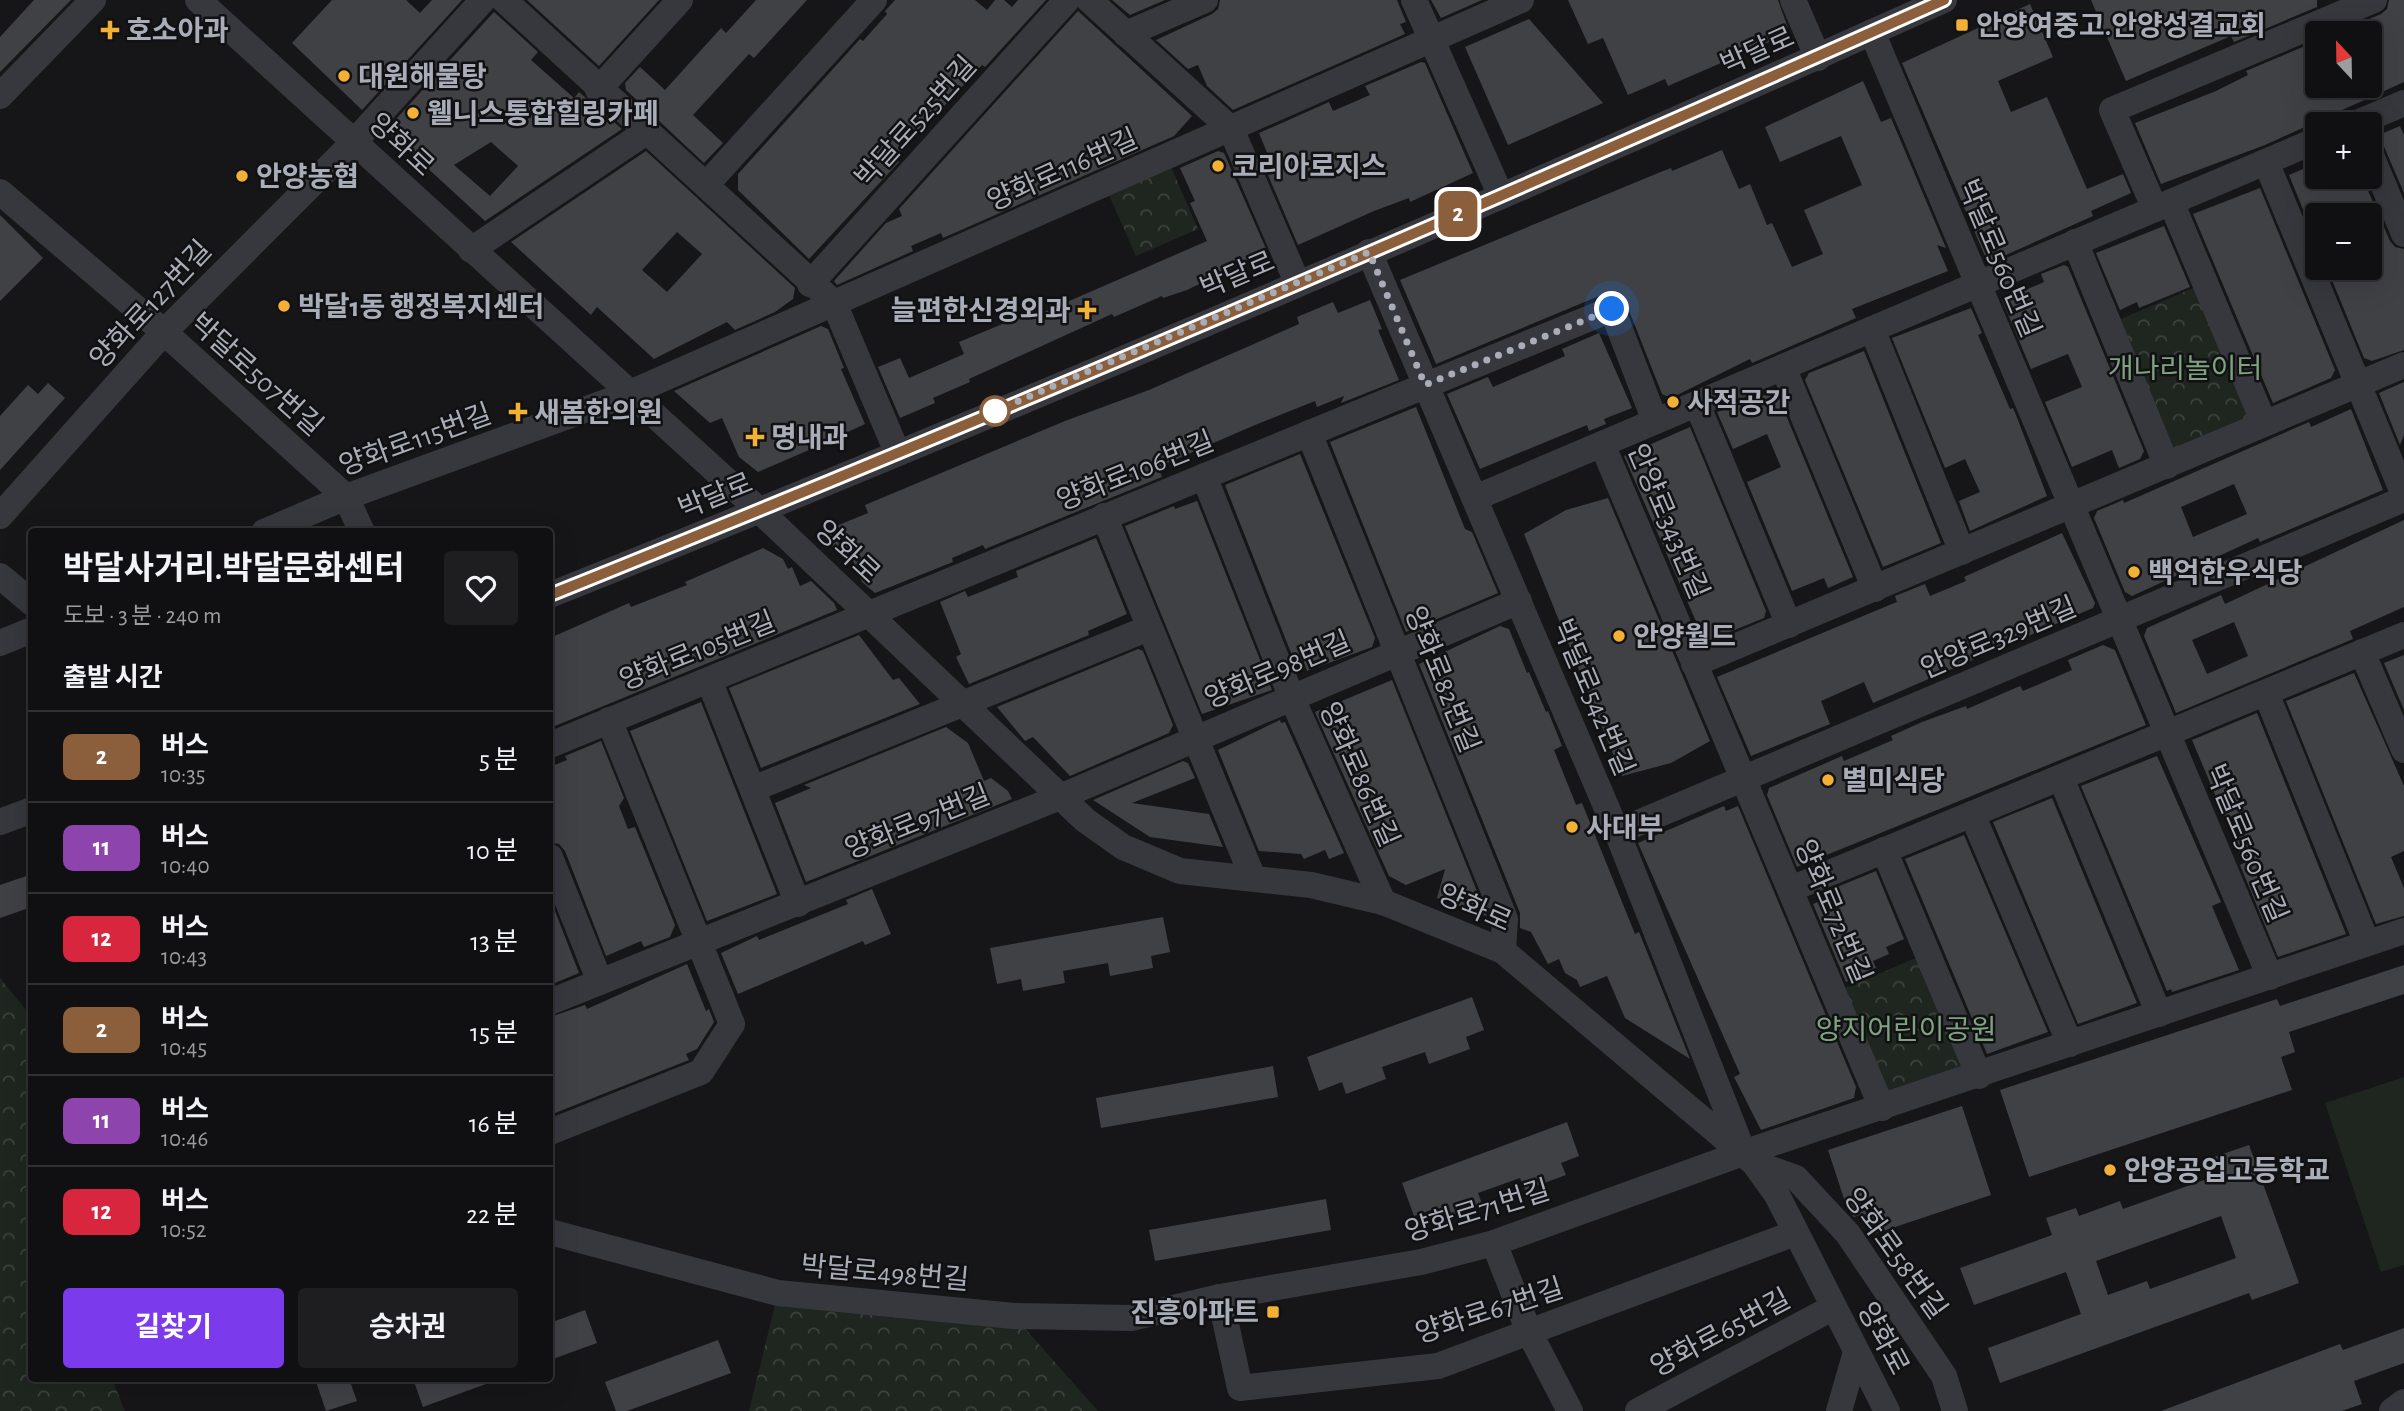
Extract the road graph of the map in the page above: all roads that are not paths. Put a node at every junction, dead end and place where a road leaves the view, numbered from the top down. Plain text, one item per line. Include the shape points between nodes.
1 (93, 0) edge
2 (198, 0) edge
3 (483, 0) edge
4 (504, 0) edge
5 (680, 0) edge
6 (874, 0) edge
7 (1068, 0) edge
8 (1089, 0) edge
9 (1205, 0) edge
10 (1414, 0) edge
11 (1521, 0) edge
12 (1793, 0) edge
13 (1944, 0) edge
14 (2374, 0) edge
15 (1871, 33) junction
16 (1126, 34) junction
17 (1432, 40) junction
18 (1818, 58) junction
19 (598, 90) junction
20 (0, 96) edge
21 (2404, 103) edge
22 (2382, 113) edge
23 (1231, 129) junction
24 (646, 132) junction
25 (354, 142) junction
26 (2305, 145) edge
27 (2266, 162) junction
28 (2382, 182) edge
29 (706, 185) junction
30 (0, 192) edge
31 (1501, 196) junction
32 (2163, 205) junction
33 (2404, 234) edge
34 (2075, 242) junction
35 (471, 250) junction
36 (1369, 252) junction
37 (1297, 282) junction
38 (810, 284) junction
39 (1977, 284) junction
40 (834, 303) junction
41 (1872, 329) junction
42 (164, 332) junction
43 (2404, 365) edge
44 (1783, 367) junction
45 (2358, 384) junction
46 (1425, 385) junction
47 (628, 394) junction
48 (1697, 404) junction
49 (1655, 421) junction
50 (2264, 423) junction
51 (1309, 433) junction
52 (1602, 444) junction
53 (897, 452) junction
54 (2167, 466) junction
55 (1203, 476) junction
56 (346, 497) junction
57 (2404, 497) edge
58 (1475, 498) junction
59 (2071, 507) junction
60 (760, 511) junction
61 (0, 516) edge
62 (1104, 516) junction
63 (273, 528) edge
64 (360, 528) edge
65 (1962, 552) junction
66 (0, 576) edge
67 (1875, 589) junction
68 (553, 594) edge
69 (28, 600) edge
70 (1519, 601) junction
71 (868, 613) junction
72 (2119, 621) junction
73 (1789, 625) junction
74 (1149, 628) junction
75 (28, 632) edge
76 (2404, 635) edge
77 (0, 643) edge
78 (1398, 652) junction
79 (2362, 652) junction
80 (1694, 664) junction
81 (709, 680) junction
82 (2266, 693) junction
83 (1291, 696) junction
84 (963, 703) junction
85 (609, 720) junction
86 (2167, 733) junction
87 (1194, 737) junction
88 (553, 744) edge
89 (2404, 750) edge
90 (1742, 777) junction
91 (2061, 778) junction
92 (753, 789) junction
93 (1060, 797) junction
94 (28, 812) edge
95 (1972, 814) junction
96 (0, 822) edge
97 (1617, 832) junction
98 (1884, 850) junction
99 (553, 864) edge
100 (1253, 878) junction
101 (1791, 890) junction
102 (1383, 902) junction
103 (798, 904) junction
104 (2404, 931) edge
105 (699, 940) junction
106 (2367, 943) junction
107 (1503, 951) junction
108 (2270, 977) junction
109 (600, 982) junction
110 (553, 1001) edge
111 (2159, 1014) junction
112 (2070, 1044) junction
113 (1979, 1076) junction
114 (1882, 1108) junction
115 (553, 1131) edge
116 (1749, 1158) junction
117 (553, 1233) edge
118 (1795, 1233) junction
119 (1494, 1242) junction
120 (1220, 1297) junction
121 (1832, 1308) junction
122 (1530, 1332) junction
123 (1856, 1352) junction
124 (2404, 1402) edge
125 (1570, 1411) edge
126 (1639, 1411) edge
127 (1839, 1411) edge
128 (1887, 1411) edge
129 (1955, 1411) edge
130 (2392, 1411) edge

1 - 20 street
2 - 25 street, 양화로
3 - 25 street, 양화로127번길
4 - 19 street
5 - 19 street
6 - 29 street
7 - 38 street, 박달로525번길
8 - 16 street
9 - 16 street
10 - 17 street
11 - 17 street, 양화로116번길
12 - 18 street
13 - 15 street, 박달로
14 - 32 street via 2112,110
15 - 18 street, 박달로
15 - 39 street, 박달로560번길
16 - 23 street
17 - 23 street, 양화로116번길
17 - 31 street
18 - 31 street, 박달로
19 - 24 street
21 - 22 street
23 - 37 street
23 - 40 street, 양화로116번길
24 - 29 street
24 - 35 street
25 - 35 street, 양화로
25 - 42 street, 양화로127번길
26 - 27 street, 안양로343번길
27 - 32 street, 안양로343번길
27 - 45 street
28 - 33 street
29 - 38 street
30 - 42 street, 박달로507번길
31 - 36 street, 박달로
32 - 34 street, 안양로343번길
32 - 50 street
34 - 39 street, 안양로343번길
34 - 54 street
35 - 47 street, 양화로
36 - 37 street, 박달로
36 - 46 street, 박달로542번길
37 - 53 street, 박달로
38 - 40 street
39 - 41 street, 안양로343번길
39 - 59 street, 박달로560번길
40 - 47 street, 양화로116번길
40 - 53 street
41 - 44 street, 안양로343번길
41 - 65 street
42 - 56 street, 박달로507번길
42 - 61 street, 양화로127번길
43 - 45 street
44 - 48 street, 안양로343번길
44 - 67 street
45 - 50 street
45 - 57 street
46 - 49 street, 안양로343번길 via 1612,309
46 - 51 street, 양화로106번길
46 - 58 street, 박달로542번길
47 - 56 street, 양화로115번길
47 - 60 street, 양화로
48 - 49 street, 안양로343번길
48 - 73 street
49 - 52 street, 안양로343번길
50 - 54 street
51 - 55 street, 양화로106번길
51 - 78 street, 양화로82번길
52 - 58 street, 안양로343번길
52 - 80 street, 안양로343번길
53 - 60 street, 박달로
54 - 59 street
55 - 62 street, 양화로106번길
55 - 83 street, 양화로86번길
56 - 63 street, 양화로115번길
56 - 64 street, 박달로507번길
57 - 72 street, 안양로329번길
58 - 70 street, 박달로542번길
59 - 65 street
59 - 72 street, 박달로560번길
60 - 68 street, 박달로
60 - 71 street, 양화로
62 - 71 street, 양화로106번길
62 - 74 street
65 - 67 street
66 - 69 street
67 - 73 street
70 - 78 street, 양화로98번길
70 - 97 street, 박달로542번길
71 - 81 street, 양화로105번길
71 - 84 street, 양화로
72 - 86 street, 박달로560번길
72 - 90 street, 안양로329번길
73 - 80 street
74 - 84 street
74 - 87 street
75 - 77 street
76 - 79 street
78 - 83 street, 양화로98번길
78 - 107 street, 양화로82번길 via 1506,919
79 - 82 street
79 - 89 street
80 - 90 street, 안양로343번길
81 - 85 street, 양화로105번길
81 - 92 street
82 - 86 street
82 - 106 street
83 - 87 street, 양화로98번길
83 - 102 street, 양화로86번길
84 - 92 street
84 - 93 street, 양화로
85 - 88 street, 양화로105번길
85 - 105 street
86 - 91 street
86 - 108 street, 박달로560번길
87 - 93 street, 양화로98번길
87 - 100 street
90 - 97 street, 안양로329번길
90 - 101 street, 양화로72번길
91 - 95 street
91 - 111 street
92 - 103 street
93 - 100 street, 양화로 via 1123,848 1180,871
93 - 103 street, 양화로97번길
94 - 96 street
95 - 98 street
95 - 112 street
97 - 116 street, 박달로542번길
98 - 101 street
98 - 113 street
99 - 109 street
100 - 102 street, 양화로 via 1311,885
101 - 114 street, 양화로72번길
102 - 107 street, 양화로
103 - 105 street, 양화로97번길
104 - 106 street
105 - 109 street, 양화로97번길
105 - 115 street via 733,1024 701,1072
106 - 108 street
107 - 116 street, 양화로
108 - 111 street
109 - 110 street, 양화로97번길
111 - 112 street
112 - 113 street
113 - 114 street
114 - 116 street
116 - 118 street, 양화로 via 1777,1195
116 - 119 street, 양화로71번길
116 - 129 street, 양화로58번길 via 1796,1178 1848,1234 1944,1376
117 - 120 street, 박달로498번길 via 778,1293 1014,1316 1131,1318
118 - 121 street, 양화로
118 - 122 street, 양화로67번길
119 - 120 street, 양화로71번길 via 1422,1262
119 - 122 street
120 - 122 street, 양화로67번길 via 1240,1388 1438,1366
121 - 123 street, 양화로
121 - 126 street, 양화로65번길
122 - 125 street
123 - 127 street
123 - 128 street, 양화로
124 - 130 street

